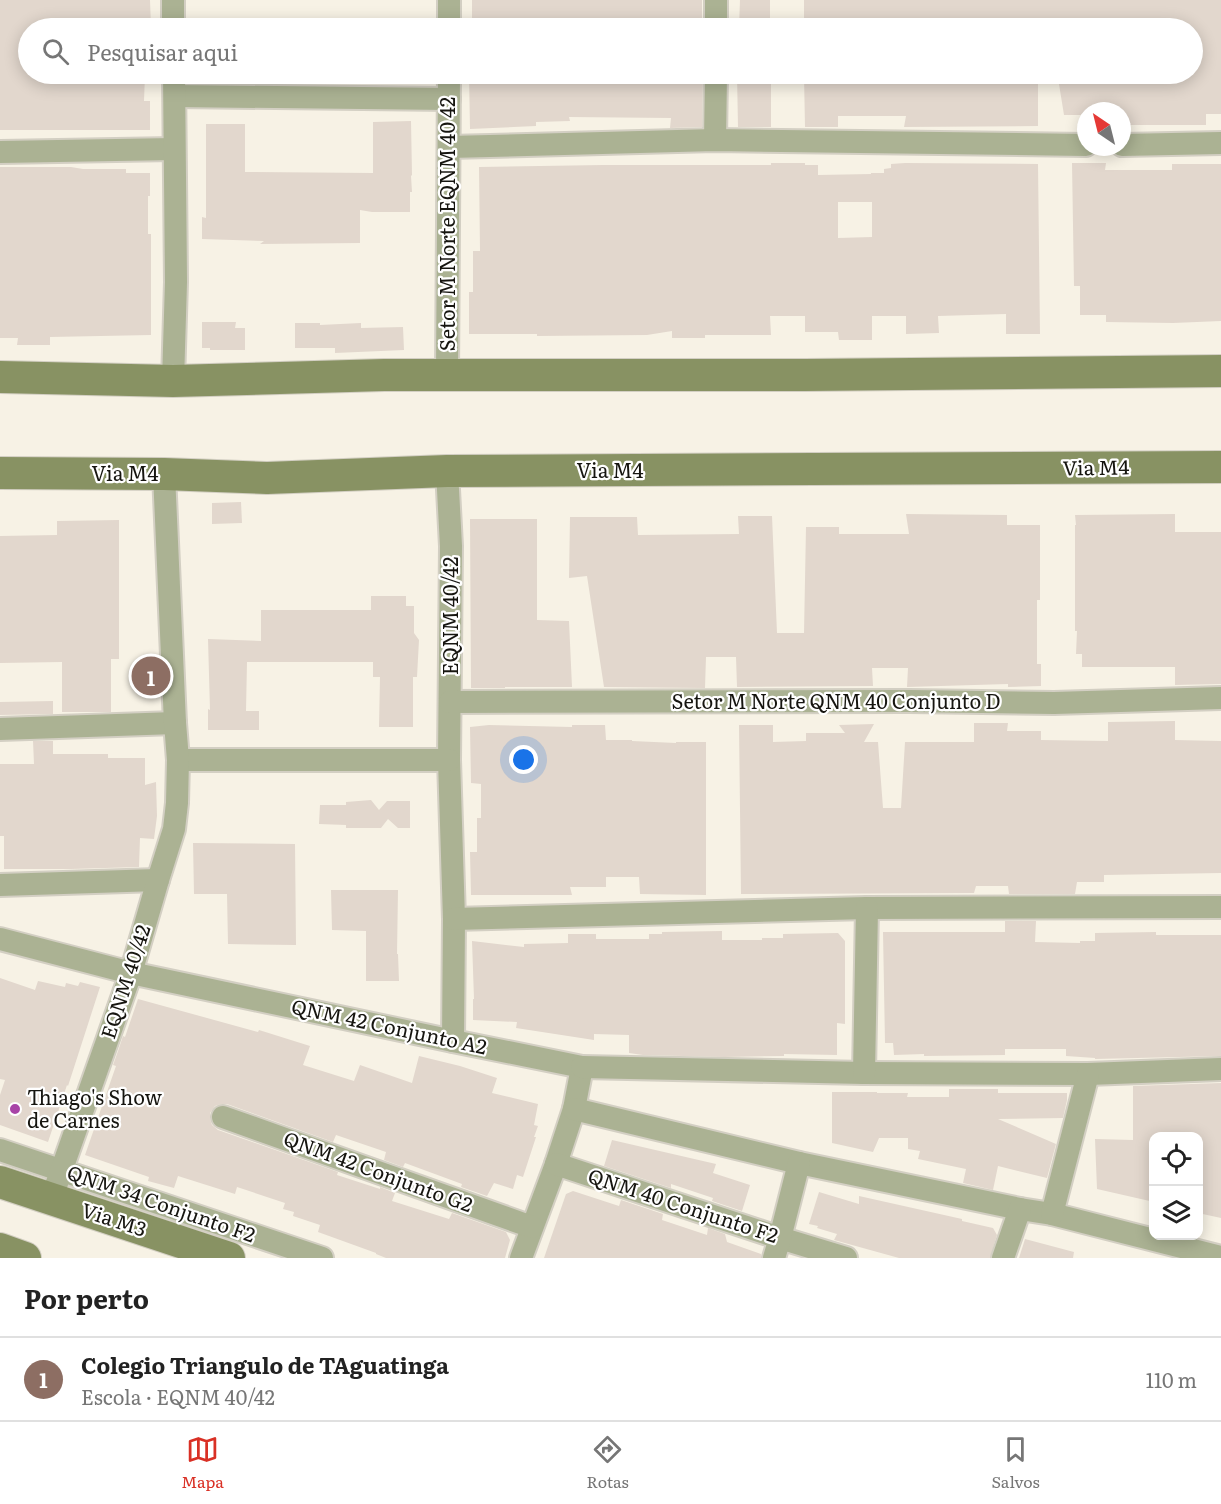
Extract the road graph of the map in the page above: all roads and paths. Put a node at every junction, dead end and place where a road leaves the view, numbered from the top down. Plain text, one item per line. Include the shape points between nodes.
1 (173, 0) edge
2 (449, 0) edge
3 (716, 0) edge
4 (173, 18) edge
5 (449, 18) edge
6 (716, 18) edge
7 (449, 84) edge
8 (716, 84) edge
9 (175, 85) edge
10 (449, 99) junction
11 (716, 140) junction
12 (1221, 142) edge
13 (1077, 145) edge
14 (1131, 145) edge
15 (449, 147) junction
16 (174, 149) junction
17 (0, 152) edge
18 (1221, 371) edge
19 (447, 375) junction
20 (0, 377) edge
21 (173, 381) junction
22 (1221, 467) edge
23 (447, 471) junction
24 (0, 473) edge
25 (165, 474) junction
26 (1221, 698) edge
27 (450, 702) junction
28 (175, 723) junction
29 (0, 729) edge
30 (178, 760) junction
31 (449, 760) junction
32 (158, 880) junction
33 (0, 885) edge
34 (1221, 907) edge
35 (867, 908) junction
36 (454, 919) junction
37 (0, 939) edge
38 (131, 973) junction
39 (453, 1041) junction
40 (582, 1067) junction
41 (1221, 1069) edge
42 (864, 1072) junction
43 (1088, 1074) junction
44 (574, 1109) junction
45 (223, 1118) dead end
46 (0, 1150) edge
47 (799, 1163) junction
48 (556, 1164) junction
49 (62, 1171) junction
50 (0, 1182) edge
51 (51, 1200) junction
52 (1020, 1209) junction
53 (1052, 1214) junction
54 (532, 1227) junction
55 (777, 1248) edge
56 (0, 1249) edge
57 (1221, 1257) edge
58 (24, 1258) edge
59 (229, 1258) edge
60 (322, 1258) edge
61 (521, 1258) edge
62 (846, 1258) edge
63 (1003, 1258) edge

1 - 4 street
2 - 5 street
3 - 6 street
7 - 10 street, Setor M Norte EQNM 40 42
8 - 11 street
9 - 10 street
9 - 16 street
10 - 15 street, Setor M Norte EQNM 40 42
11 - 13 street
11 - 15 street
12 - 14 street
15 - 19 street, Setor M Norte EQNM 40 42
16 - 17 street
16 - 21 street
18 - 19 main road
19 - 21 main road
20 - 21 main road
22 - 23 main road, Via M4
23 - 25 main road, Via M4 via 267,478
23 - 27 street, EQNM 40/42 via 451,546
24 - 25 main road, Via M4
25 - 28 street, EQNM 40/42
26 - 27 street, Setor M Norte QNM 40 Conjunto D via 1054,703
27 - 31 street, EQNM 40/42
28 - 29 street
28 - 30 street, EQNM 40/42
30 - 31 street
30 - 32 street, EQNM 40/42 via 174,829
31 - 36 street, EQNM 40/42
32 - 33 street
32 - 38 street, EQNM 40/42
34 - 35 street
35 - 36 street
35 - 42 street
36 - 39 street, EQNM 40/42
37 - 38 street, QNM 42 Conjunto A2
38 - 39 street, QNM 42 Conjunto A2
38 - 49 street, EQNM 40/42
39 - 40 street, QNM 42 Conjunto A2
40 - 42 street, QNM 42 Conjunto A2
40 - 44 street
41 - 43 street, QNM 42 Conjunto A2
42 - 43 street, QNM 42 Conjunto A2
43 - 53 street
44 - 47 street
44 - 48 street
45 - 54 street, QNM 42 Conjunto G2
46 - 49 street, QNM 34 Conjunto F2
47 - 52 street
47 - 55 street
48 - 54 street
48 - 55 street, QNM 40 Conjunto F2
49 - 51 street, EQNM 40/42
49 - 60 street, QNM 34 Conjunto F2
50 - 51 main road, Via M3
51 - 59 main road, Via M3
52 - 53 street
52 - 63 street
53 - 57 street
54 - 61 street
55 - 62 street, QNM 40 Conjunto F2
56 - 58 main road

